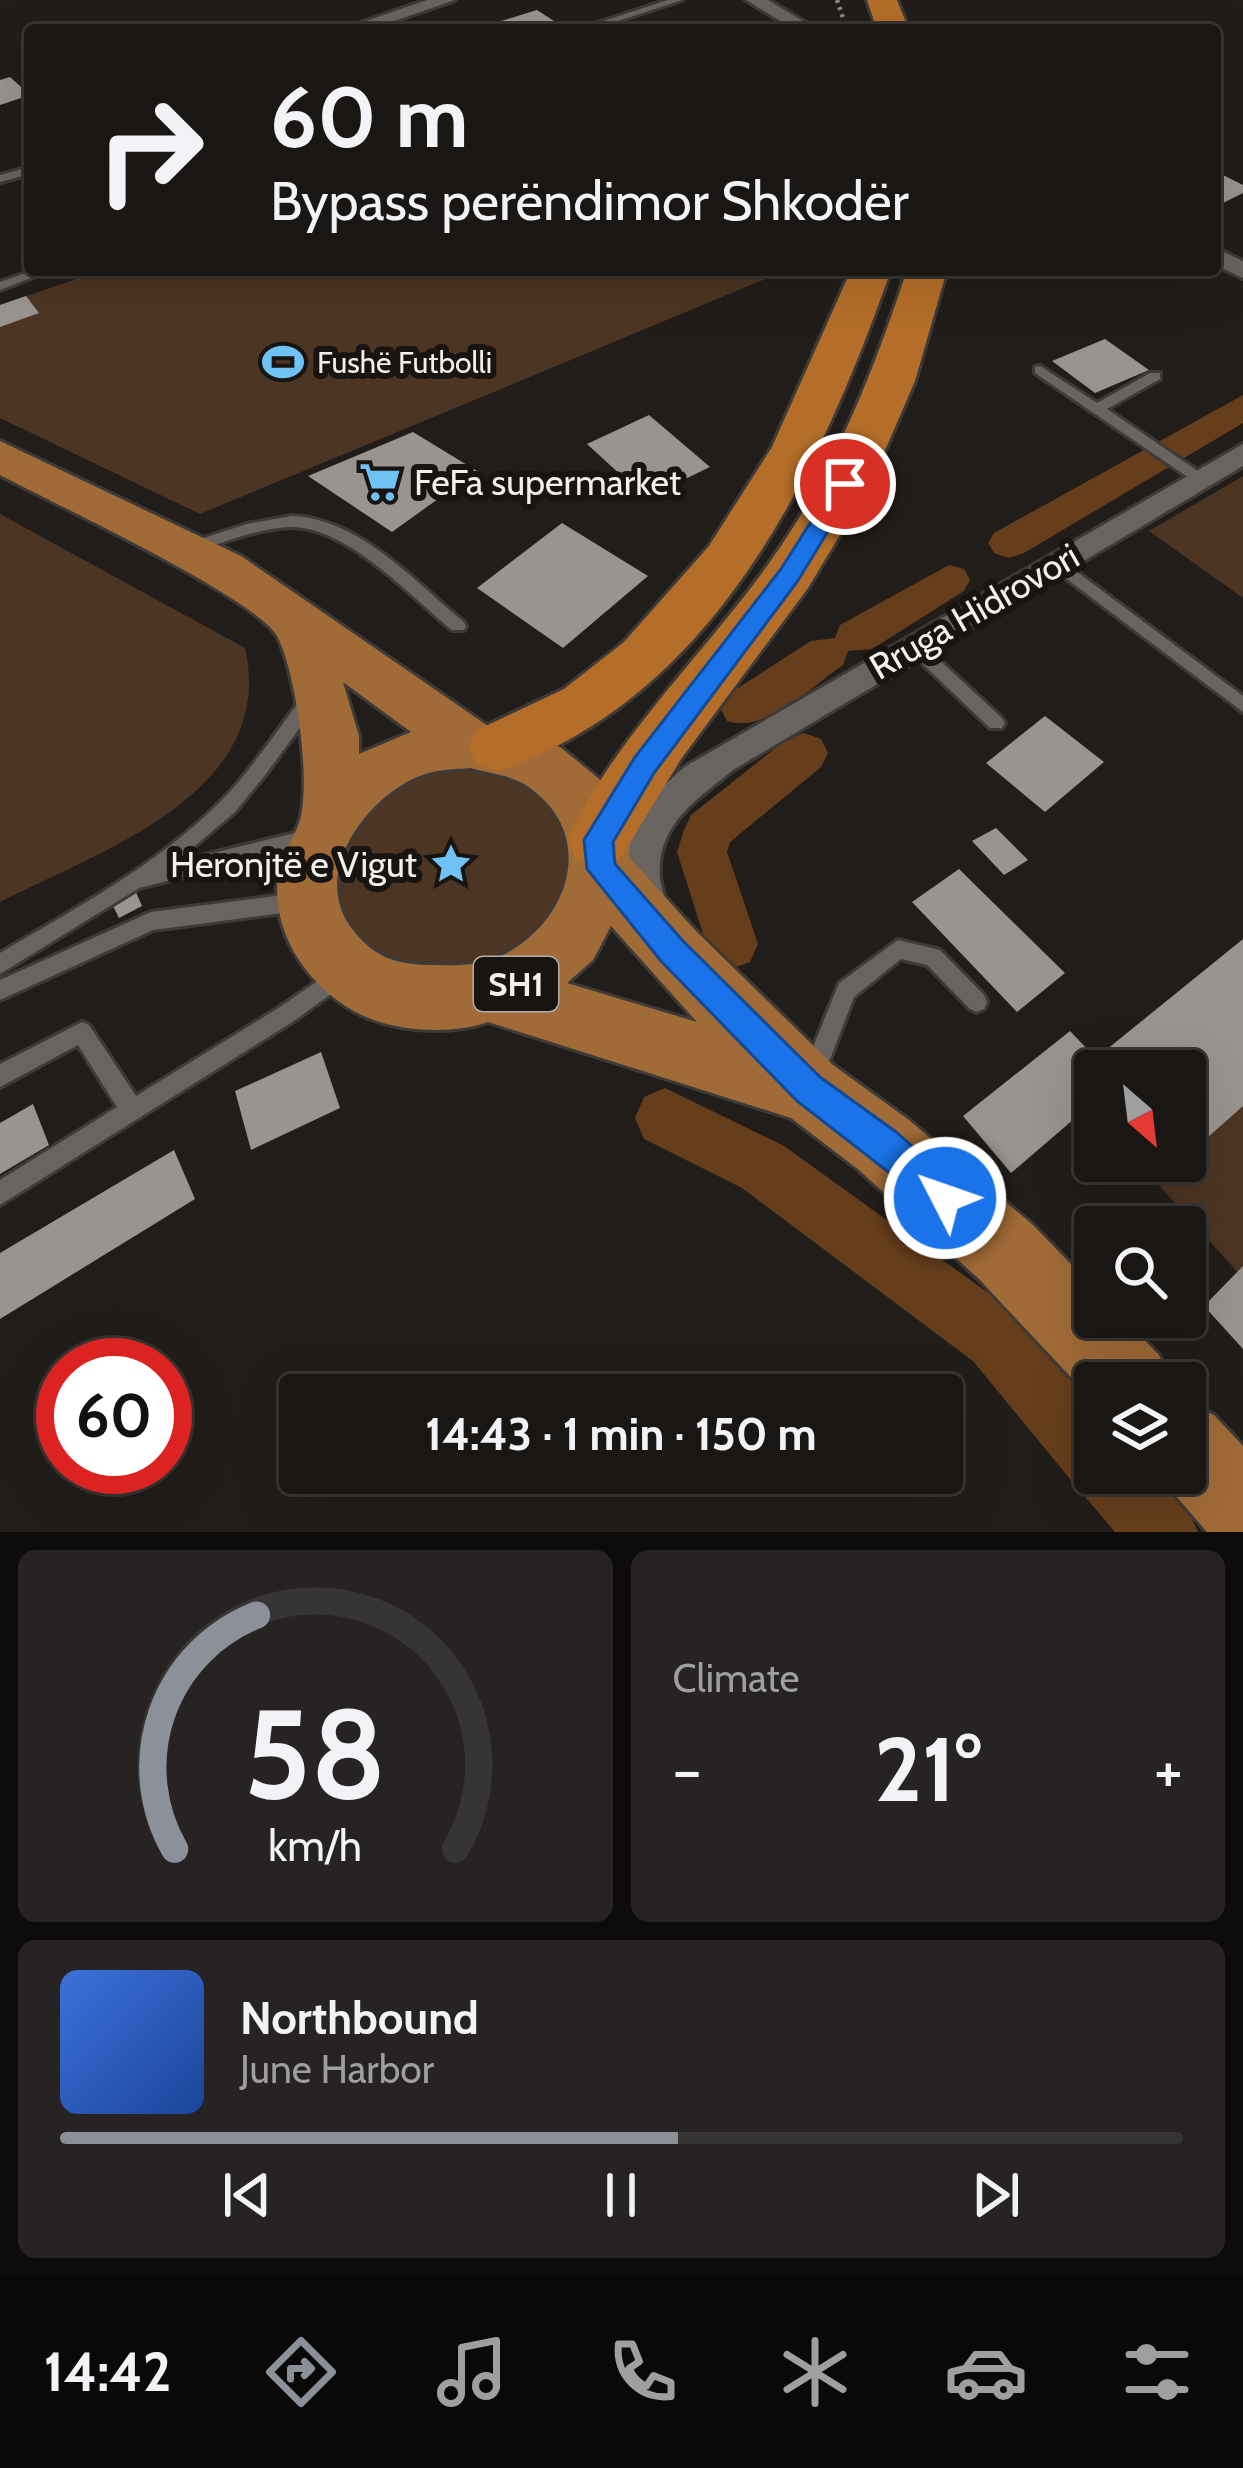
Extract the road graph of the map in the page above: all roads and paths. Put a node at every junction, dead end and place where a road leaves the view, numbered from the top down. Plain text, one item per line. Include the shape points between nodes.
1 (446, 0) edge
2 (677, 0) edge
3 (755, 0) edge
4 (368, 24) edge
5 (599, 24) edge
6 (799, 24) dead end
7 (29, 276) edge
8 (869, 276) edge
9 (925, 276) edge
10 (0, 286) edge
11 (1040, 370) dead end
12 (1155, 376) dead end
13 (1096, 410) junction
14 (0, 456) edge
15 (1240, 459) edge
16 (1200, 478) junction
17 (190, 548) junction
18 (1057, 563) junction
19 (299, 623) junction
20 (458, 626) dead end
21 (914, 646) junction
22 (320, 688) junction
23 (1242, 706) edge
24 (996, 723) dead end
25 (484, 746) junction
26 (706, 771) junction
27 (325, 824) junction
28 (600, 851) junction
29 (135, 881) junction
30 (308, 900) junction
31 (656, 932) junction
32 (0, 964) edge
33 (346, 971) junction
34 (0, 990) edge
35 (497, 994) junction
36 (977, 1002) dead end
37 (0, 1076) edge
38 (808, 1089) junction
39 (132, 1111) junction
40 (0, 1193) edge
41 (1111, 1362) edge
42 (1206, 1468) edge
43 (1243, 1509) edge

1 - 4 street
2 - 5 lane
3 - 6 street
7 - 10 lane
8 - 25 highway via 835,370 788,463 735,547 649,654 594,699
9 - 28 highway via 893,381 845,484 777,592 660,742
11 - 13 lane
12 - 13 lane
13 - 16 lane
14 - 17 main road, SH1
15 - 16 street, Rruga Hidrovori
16 - 18 street, Rruga Hidrovori
17 - 19 main road, SH1
17 - 20 lane via 265,523 311,522 337,532
18 - 21 street, Rruga Hidrovori
18 - 23 lane
19 - 22 main road
19 - 25 main road, SH1
21 - 24 lane
21 - 26 street, Rruga Hidrovori
22 - 27 main road via 331,736
22 - 29 lane via 251,780
25 - 27 main road via 430,749 392,763 358,785
25 - 28 main road, SH1 via 546,765 565,780 593,820
26 - 28 street, Rruga Hidrovori via 661,793
26 - 31 street, Rruga Hidrovori via 662,810 636,862
27 - 29 lane
27 - 30 main road via 310,856
28 - 31 main road, SH1
28 - 35 main road, SH1 via 592,907 571,943
29 - 32 lane
30 - 33 main road via 314,926
30 - 34 lane via 151,921
31 - 38 main road, SH1
33 - 35 main road, SH1 via 390,995 443,1003
33 - 39 lane
35 - 38 main road, SH1
36 - 38 lane via 933,957 898,949 846,991
37 - 39 lane via 82,1032
38 - 41 main road, SH1 via 1006,1252
39 - 40 lane
42 - 43 main road

